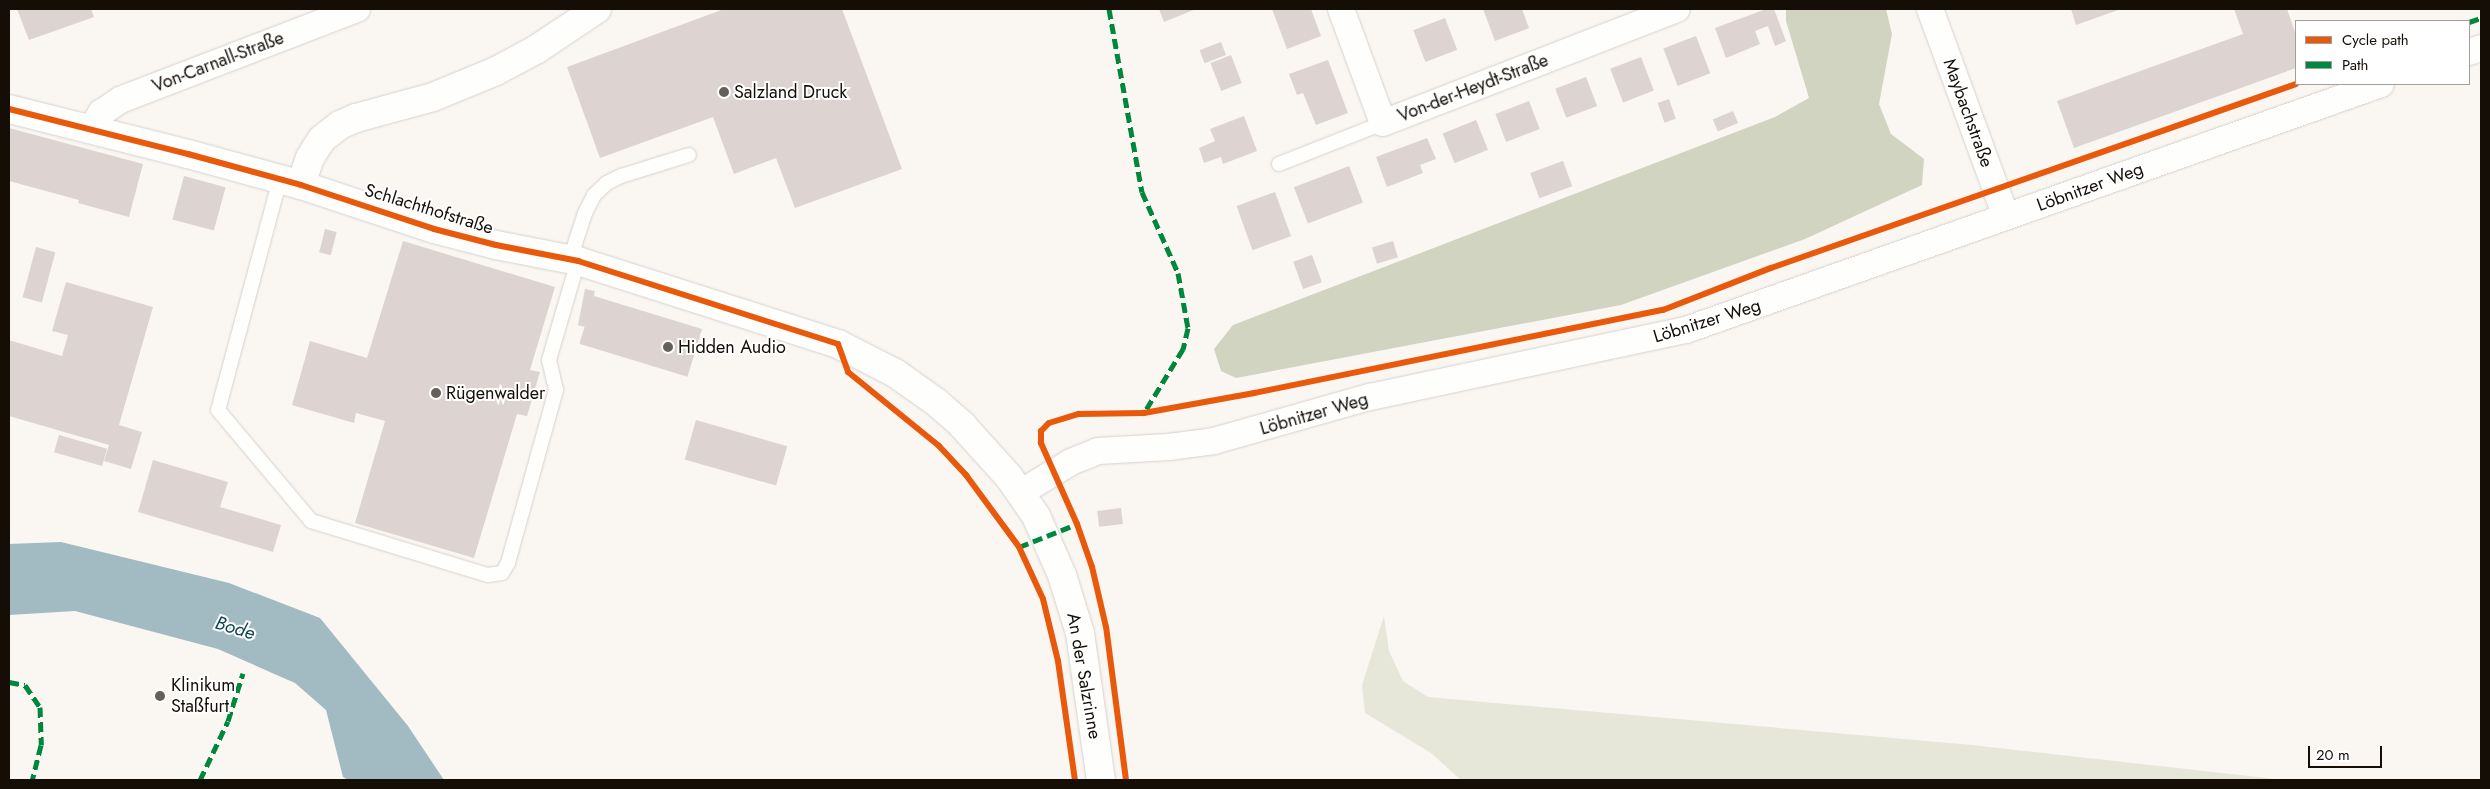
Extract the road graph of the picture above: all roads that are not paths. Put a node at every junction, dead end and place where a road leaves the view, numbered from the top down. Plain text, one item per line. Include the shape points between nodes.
1 (357, 9) edge
2 (597, 9) edge
3 (1341, 9) edge
4 (1677, 9) edge
5 (1930, 9) edge
6 (2378, 85) edge
7 (9, 109) edge
8 (1383, 123) junction
9 (91, 130) junction
10 (690, 155) dead end
11 (1279, 164) dead end
12 (290, 182) junction
13 (2006, 217) junction
14 (574, 260) junction
15 (1020, 493) junction
16 (1101, 780) edge

1 - 9 street, Von-Carnall-Straße via 120,100 100,113
2 - 12 street via 538,49 496,71 433,97 340,125 329,133
3 - 8 street, Von-der-Heydt-Straße
4 - 8 street, Von-der-Heydt-Straße
5 - 13 street, Maybachstraße
6 - 13 street, Löbnitzer Weg
7 - 9 street, Schlachthofstraße
8 - 11 lane
9 - 12 street, Schlachthofstraße
10 - 14 lane via 607,183 594,195 585,212
12 - 14 street, Schlachthofstraße via 434,228 496,245
12 - 14 lane via 218,410 311,520 488,575 502,573 508,563 556,390 550,360
13 - 15 street, Löbnitzer Weg via 1686,330 1370,397 1214,441 1098,451 1072,462
14 - 15 street, Schlachthofstraße via 794,328 865,356 912,384 949,414 987,452
15 - 16 street, An der Salzrinne via 1046,536 1071,601 1080,633

